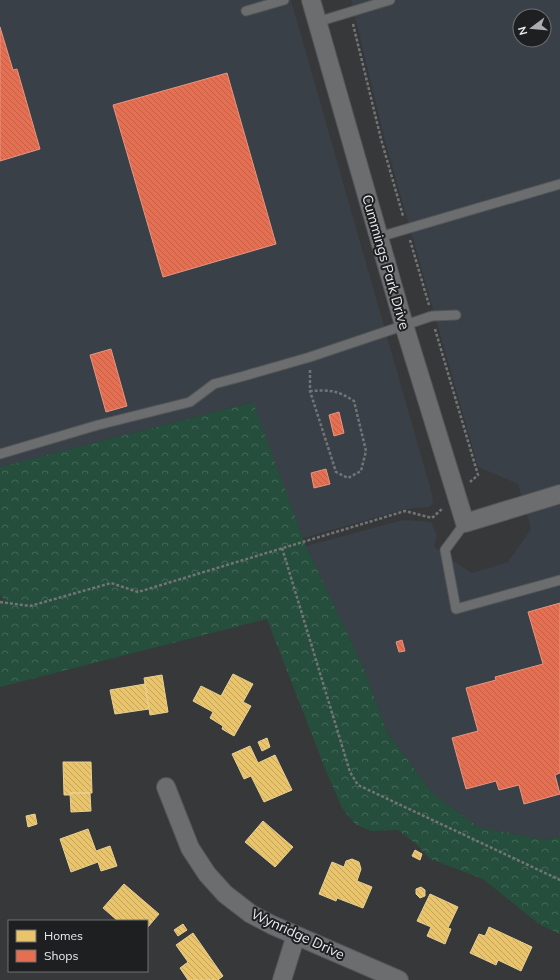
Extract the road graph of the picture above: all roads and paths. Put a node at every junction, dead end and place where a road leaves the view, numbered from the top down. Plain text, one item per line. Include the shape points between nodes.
1 (284, 0) edge
2 (311, 0) edge
3 (390, 0) edge
4 (246, 11) dead end
5 (317, 22) junction
6 (560, 184) edge
7 (379, 237) junction
8 (456, 315) dead end
9 (404, 325) junction
10 (310, 357) junction
11 (310, 392) junction
12 (0, 454) edge
13 (560, 494) edge
14 (432, 518) dead end
15 (465, 523) junction
16 (282, 548) junction
17 (560, 580) edge
18 (0, 602) edge
19 (166, 787) dead end
20 (560, 880) edge
21 (296, 935) junction
22 (282, 980) edge
23 (399, 980) edge

1 - 4 lane
2 - 5 street, Cummings Park Drive
3 - 5 lane
5 - 7 street, Cummings Park Drive
6 - 7 lane
7 - 9 street, Cummings Park Drive
8 - 9 lane via 432,316
9 - 10 lane
9 - 15 street, Cummings Park Drive
10 - 11 path
10 - 12 lane via 214,384 190,402 98,425
11 - 11 path via 336,472 348,478 361,471 366,451 354,401 341,393 327,390
13 - 15 street
14 - 16 path via 405,511
15 - 17 lane via 445,550 456,609
16 - 18 path via 138,592 111,583 30,606
16 - 20 path via 350,772 358,785
19 - 21 street, Wynridge Drive via 190,848 207,874 225,894 251,914
21 - 22 street
21 - 23 street, Wynridge Drive

